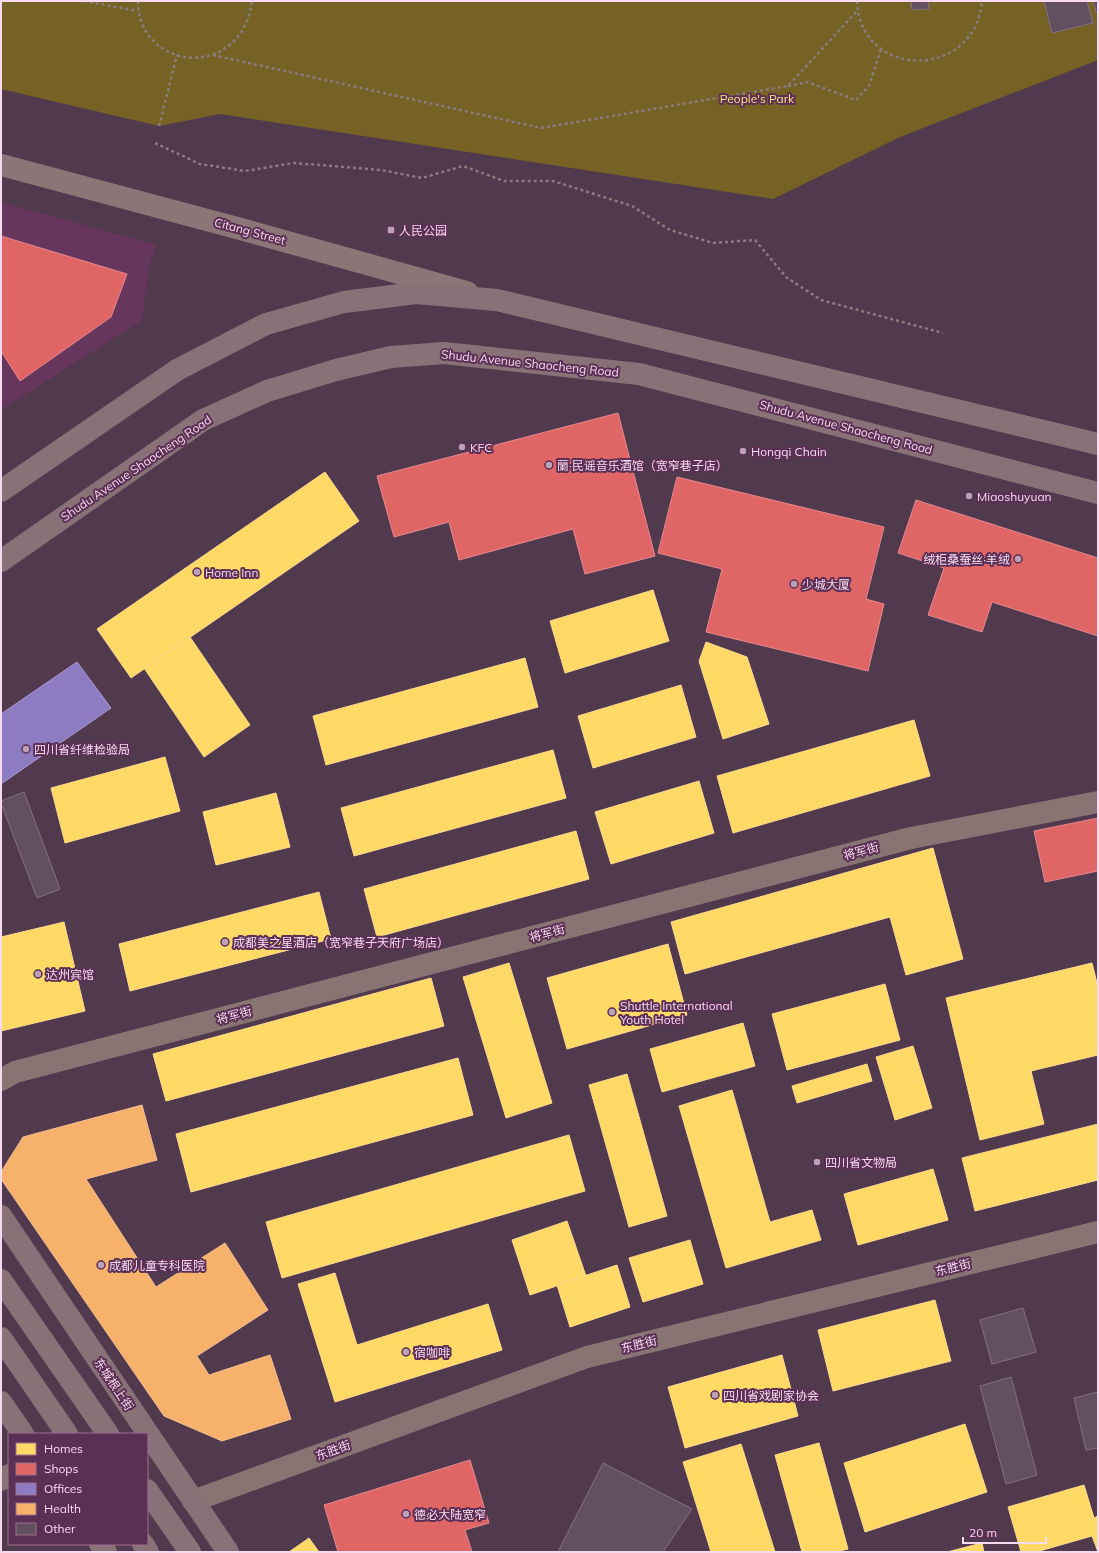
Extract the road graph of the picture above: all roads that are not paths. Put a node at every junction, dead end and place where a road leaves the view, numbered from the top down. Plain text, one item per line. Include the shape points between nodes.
1 (1, 165) edge
2 (497, 300) junction
3 (1098, 444) edge
4 (1, 491) edge
5 (1098, 492) edge
6 (1, 561) edge
7 (1098, 802) edge
8 (1, 1080) edge
9 (1, 1216) edge
10 (1098, 1232) edge
11 (1, 1280) edge
12 (1, 1338) edge
13 (1, 1402) edge
14 (22, 1433) edge
15 (66, 1433) edge
16 (107, 1433) edge
17 (147, 1433) edge
18 (148, 1434) edge
19 (148, 1491) edge
20 (193, 1501) junction
21 (190, 1552) edge
22 (228, 1552) edge

1 - 2 main road, Citang Street
2 - 3 main road
2 - 4 main road via 416,293 344,302 266,324 176,370
5 - 6 main road, Shudu Avenue Shaocheng Road via 639,374 444,353 391,357 336,370 267,391 203,420
7 - 8 street, 将军街 via 911,838 15,1072
9 - 17 main road, 东城根上街
10 - 20 street, 东胜街 via 587,1357
11 - 16 main road
12 - 15 main road
13 - 14 main road
18 - 20 main road, 东城根上街
19 - 21 main road
20 - 22 main road, 东城根上街

